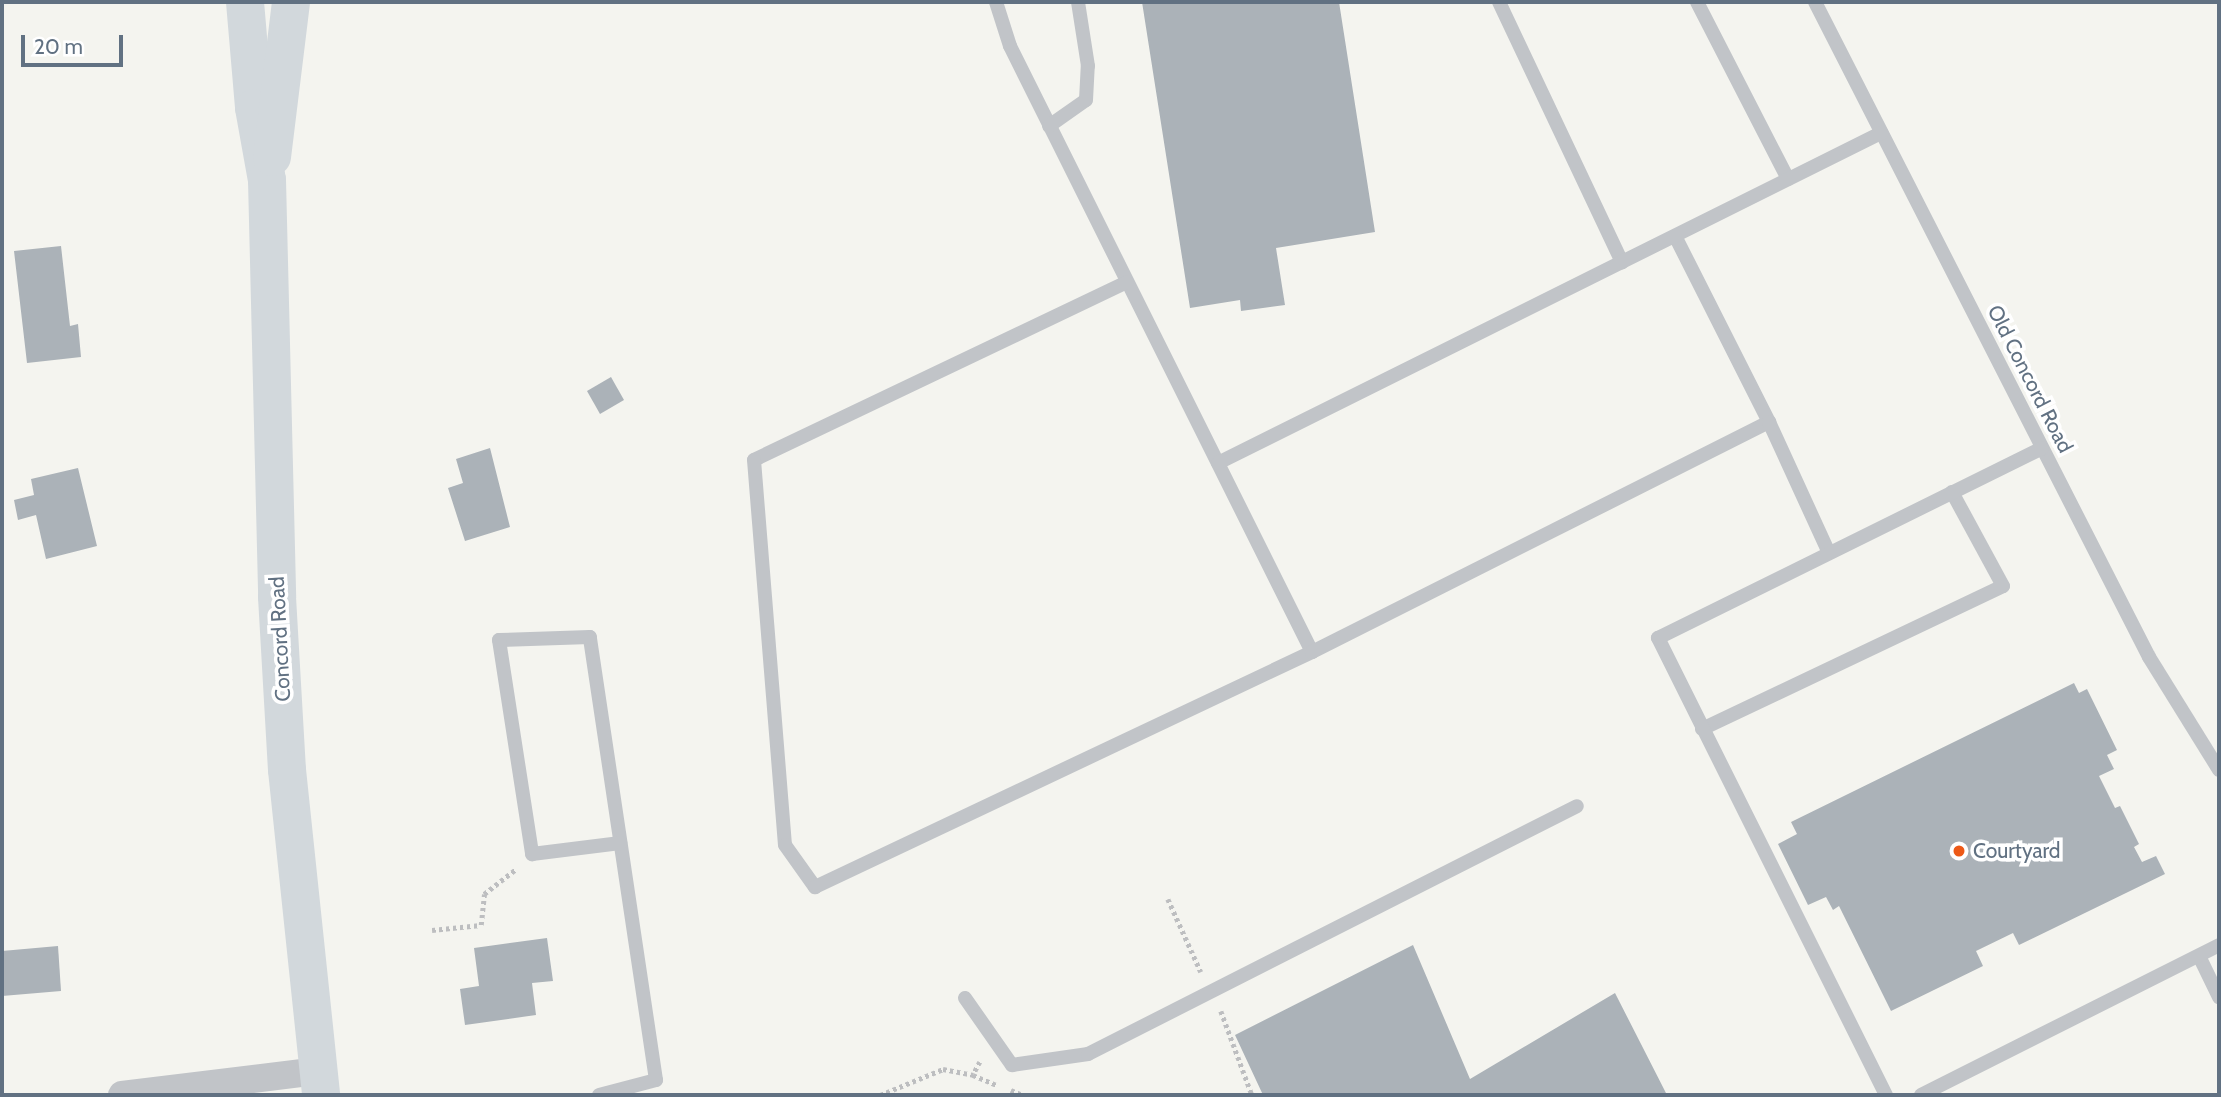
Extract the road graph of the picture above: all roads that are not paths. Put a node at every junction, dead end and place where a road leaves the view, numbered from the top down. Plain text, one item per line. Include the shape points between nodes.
1 (245, 2) edge
2 (291, 2) edge
3 (996, 2) edge
4 (1078, 2) edge
5 (1500, 2) edge
6 (1697, 2) edge
7 (1815, 2) edge
8 (1049, 126) junction
9 (1881, 133) junction
10 (267, 180) junction
11 (1788, 180) junction
12 (1675, 236) junction
13 (1622, 262) junction
14 (1127, 282) junction
15 (1769, 422) junction
16 (2042, 449) junction
17 (1218, 463) junction
18 (1952, 492) junction
19 (1829, 553) junction
20 (1312, 652) junction
21 (1702, 729) junction
22 (2219, 770) edge
23 (1577, 806) dead end
24 (620, 843) junction
25 (2219, 946) edge
26 (2199, 956) junction
27 (2219, 997) edge
28 (965, 998) dead end
29 (656, 1080) junction
30 (319, 1083) edge
31 (122, 1095) edge
32 (599, 1095) edge
33 (659, 1095) edge
34 (1886, 1095) edge
35 (1921, 1095) edge

1 - 10 main road, Concord Road via 254,108
2 - 10 main road, Concord Road via 279,120
3 - 8 lane via 1010,46
4 - 8 lane via 1088,66 1086,100
5 - 13 lane
6 - 11 lane
7 - 9 lane, Old Concord Road
8 - 14 lane
9 - 11 lane
9 - 16 lane, Old Concord Road
10 - 30 main road, Concord Road via 282,685 295,868
11 - 12 lane
12 - 13 lane
12 - 15 lane
13 - 17 lane
14 - 17 lane
14 - 20 lane via 754,460 785,845 815,887
15 - 19 lane
15 - 20 lane
16 - 18 lane
16 - 22 lane, Old Concord Road via 2149,657
17 - 20 lane
18 - 19 lane
18 - 21 lane via 2003,586
19 - 21 lane via 1658,638
21 - 34 lane
23 - 28 lane via 1088,1054 1012,1065
24 - 24 lane via 590,637 499,640 532,854
24 - 29 lane
25 - 26 lane
26 - 27 lane
26 - 35 lane
29 - 32 lane
29 - 33 lane
30 - 31 street

